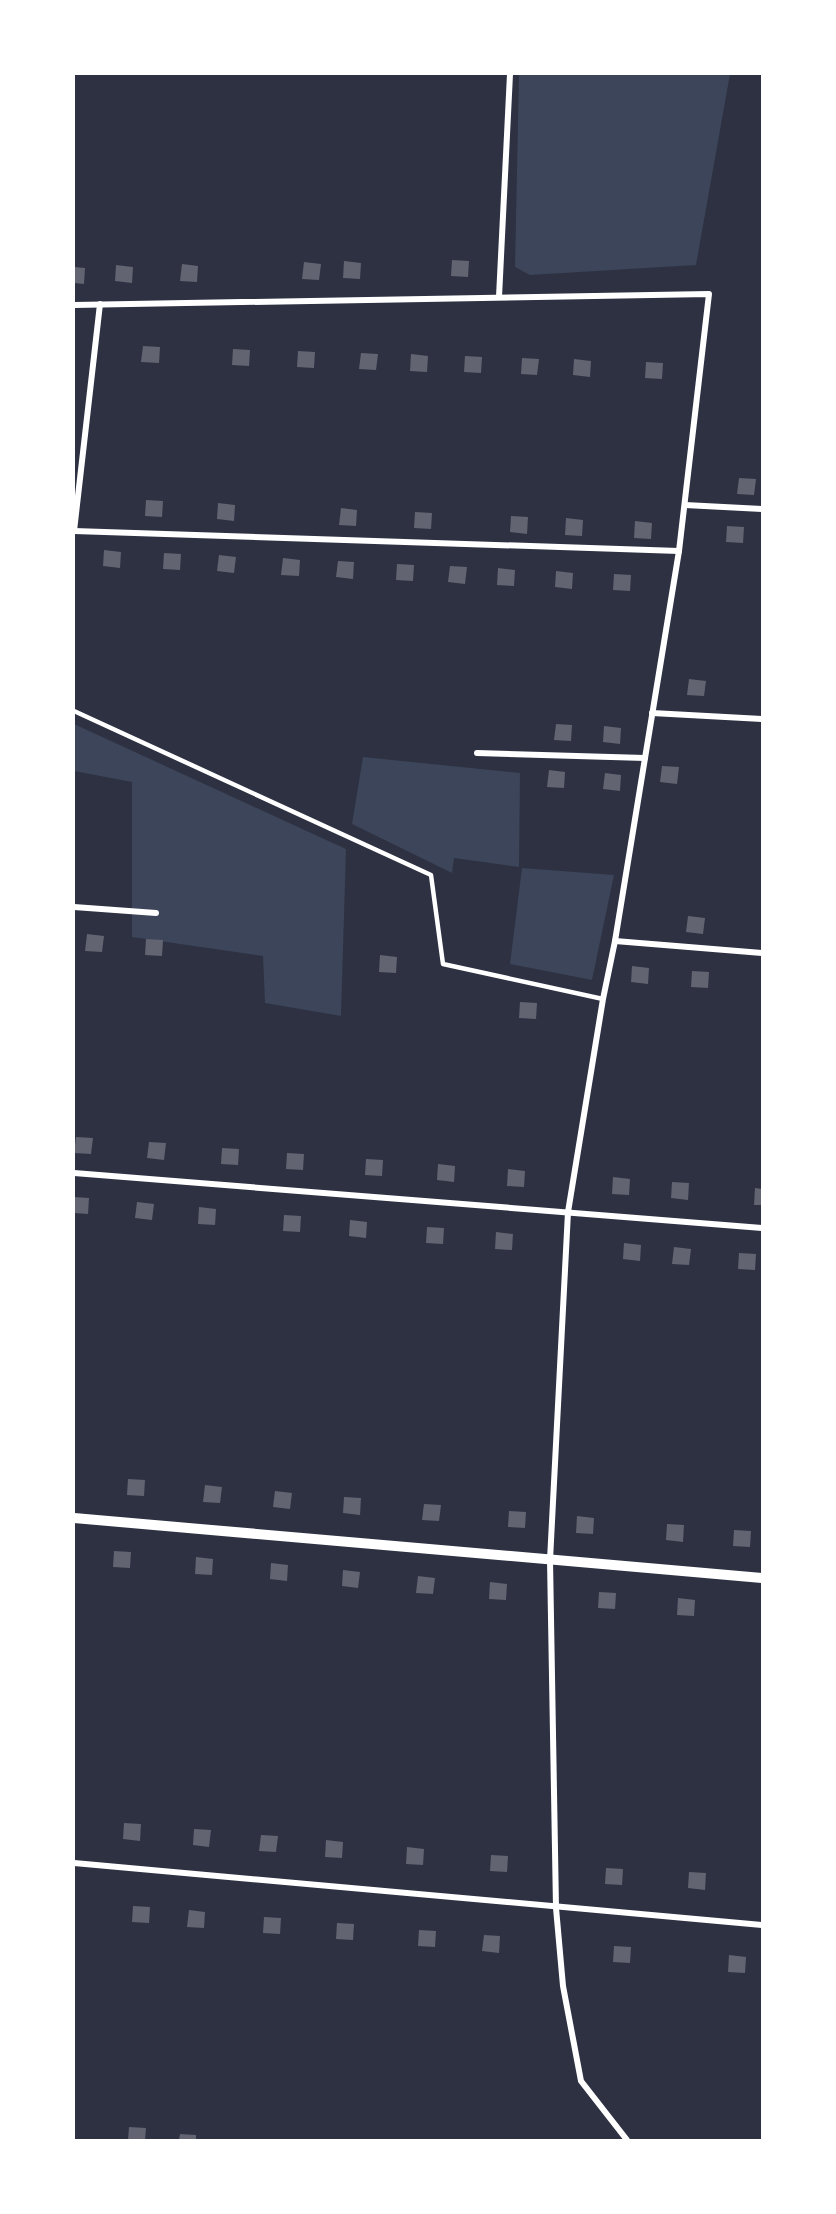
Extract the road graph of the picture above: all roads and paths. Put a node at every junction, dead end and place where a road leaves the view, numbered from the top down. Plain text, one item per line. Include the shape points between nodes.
1 (510, 74) edge
2 (499, 297) junction
3 (100, 304) junction
4 (74, 305) edge
5 (684, 505) junction
6 (762, 509) edge
7 (74, 531) edge
8 (679, 551) junction
9 (74, 711) edge
10 (652, 713) junction
11 (762, 719) edge
12 (477, 753) dead end
13 (645, 758) junction
14 (74, 907) edge
15 (156, 913) dead end
16 (615, 941) junction
17 (762, 952) edge
18 (603, 999) junction
19 (74, 1173) edge
20 (568, 1212) junction
21 (762, 1228) edge
22 (74, 1518) edge
23 (550, 1560) junction
24 (762, 1578) edge
25 (74, 1863) edge
26 (556, 1908) junction
27 (762, 1925) edge
28 (627, 2140) edge

1 - 2 street
2 - 3 street
2 - 5 street via 709,294
3 - 4 street
3 - 7 street
5 - 6 street
5 - 8 street
7 - 8 street
8 - 10 street
9 - 18 lane via 431,875 443,964
10 - 11 street
10 - 13 street
12 - 13 street
13 - 16 street
14 - 15 street
16 - 17 street
16 - 18 street
18 - 20 street
19 - 20 street
20 - 21 street
20 - 23 street
22 - 23 street
23 - 24 street
23 - 26 street
25 - 26 street
26 - 27 street
26 - 28 street via 562,1986 581,2081

